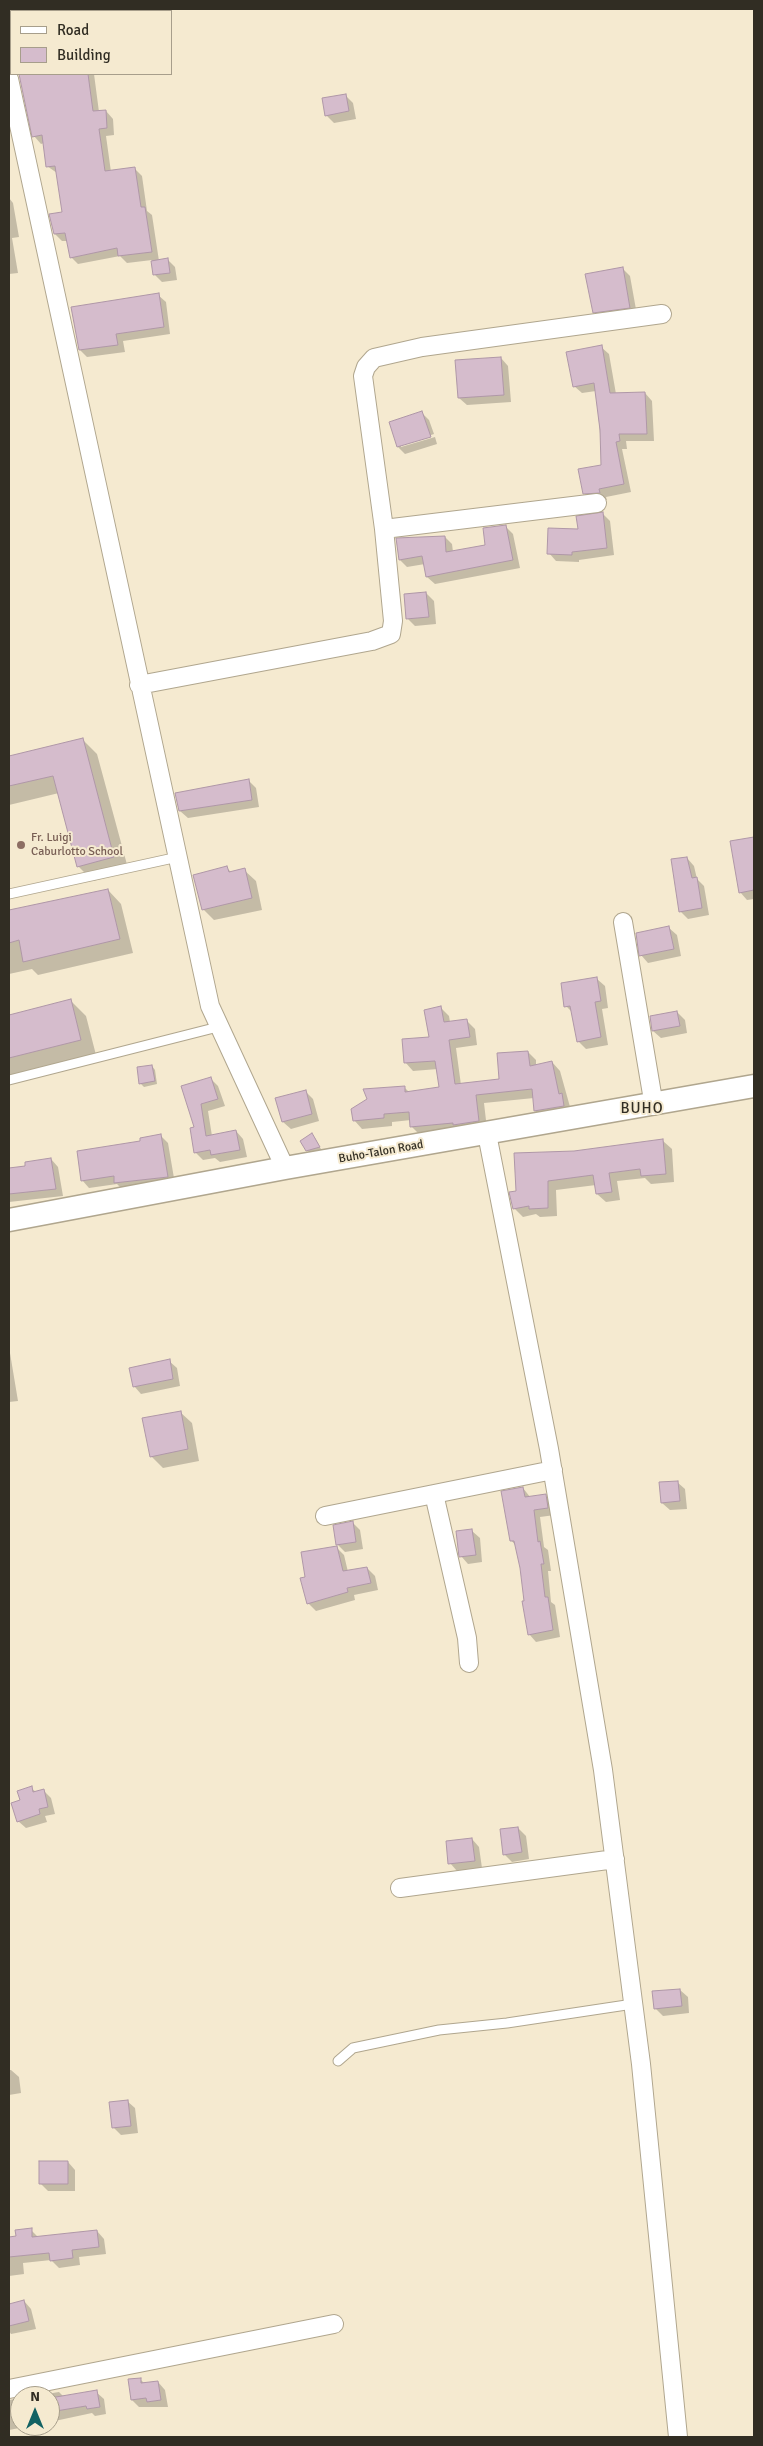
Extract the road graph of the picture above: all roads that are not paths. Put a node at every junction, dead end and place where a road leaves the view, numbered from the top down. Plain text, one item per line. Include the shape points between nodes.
1 (9, 79) edge
2 (662, 314) dead end
3 (598, 503) dead end
4 (384, 529) junction
5 (139, 685) junction
6 (178, 857) junction
7 (9, 894) edge
8 (623, 922) dead end
9 (218, 1027) junction
10 (9, 1080) edge
11 (754, 1086) edge
12 (654, 1106) junction
13 (487, 1134) junction
14 (285, 1168) junction
15 (9, 1220) edge
16 (553, 1470) junction
17 (434, 1494) junction
18 (325, 1516) dead end
19 (469, 1663) dead end
20 (615, 1860) junction
21 (400, 1888) dead end
22 (633, 2004) junction
23 (338, 2061) dead end
24 (334, 2324) dead end
25 (9, 2389) edge
26 (678, 2437) edge

1 - 5 street
2 - 4 street via 422,347 374,358 366,366 363,376
3 - 4 street
4 - 5 street via 393,620 391,634 372,641
5 - 6 street
6 - 7 lane
6 - 9 street via 210,1006
8 - 12 street
9 - 10 lane
9 - 14 street
11 - 12 street, Buho-Talon Road
12 - 13 street, Buho-Talon Road
13 - 14 street, Buho-Talon Road
13 - 16 street
14 - 15 street, Buho-Talon Road
16 - 17 street
16 - 20 street
17 - 18 street
17 - 19 street
20 - 21 street
20 - 22 street
22 - 23 lane via 430,2031 353,2048
22 - 26 street
24 - 25 street

